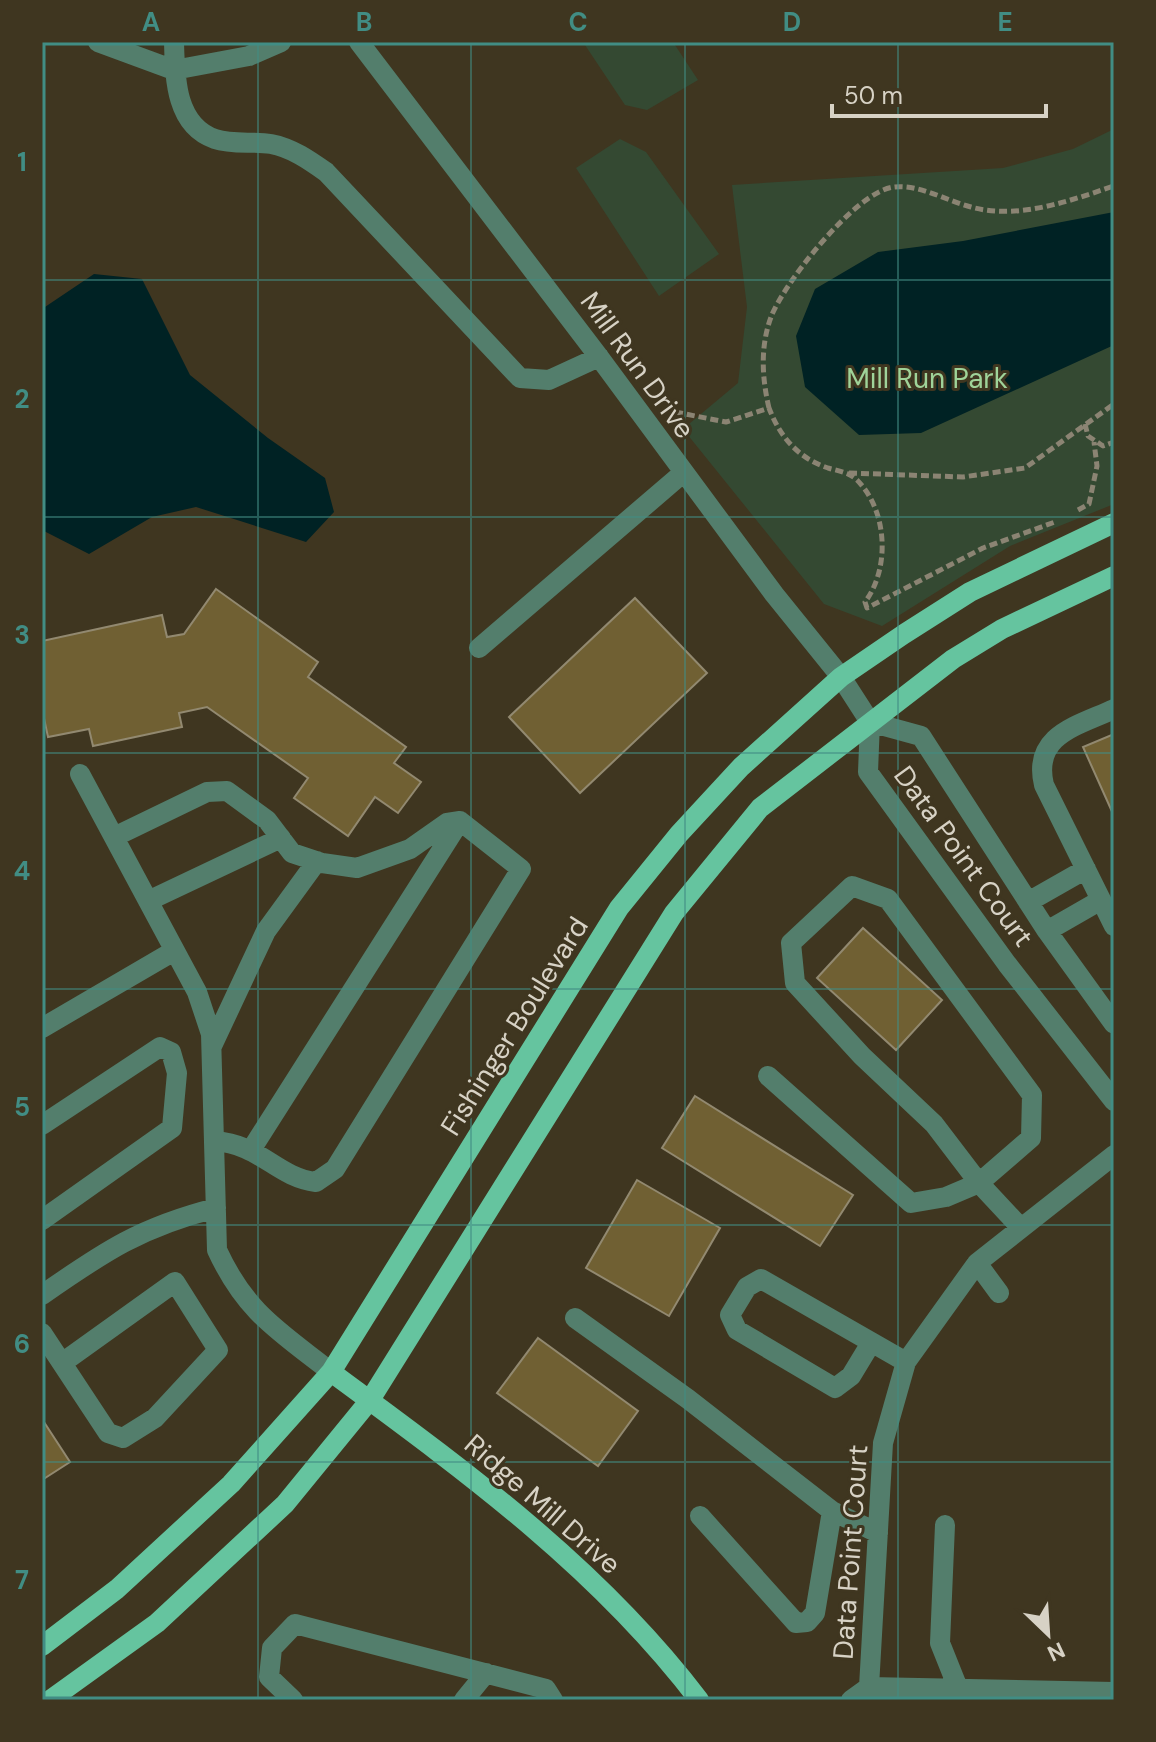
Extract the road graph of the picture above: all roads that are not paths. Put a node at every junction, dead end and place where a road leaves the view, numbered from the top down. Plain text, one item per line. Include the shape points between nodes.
1 (98, 42) edge
2 (174, 42) edge
3 (281, 42) edge
4 (359, 42) edge
5 (174, 70) junction
6 (599, 357) junction
7 (683, 473) junction
8 (1114, 523) edge
9 (1114, 576) edge
10 (479, 648) dead end
11 (841, 677) junction
12 (1114, 709) edge
13 (870, 722) junction
14 (80, 774) dead end
15 (460, 821) junction
16 (114, 837) junction
17 (281, 838) junction
18 (317, 861) junction
19 (1086, 869) junction
20 (1101, 900) junction
21 (148, 901) junction
22 (1028, 902) junction
23 (1114, 926) edge
24 (1047, 931) junction
25 (174, 951) junction
26 (1114, 1024) edge
27 (42, 1028) edge
28 (212, 1046) junction
29 (768, 1076) dead end
30 (1114, 1101) edge
31 (42, 1125) edge
32 (214, 1141) junction
33 (251, 1150) junction
34 (1114, 1155) edge
35 (979, 1183) junction
36 (216, 1208) junction
37 (42, 1220) edge
38 (1021, 1228) junction
39 (977, 1263) junction
40 (999, 1293) dead end
41 (42, 1295) edge
42 (575, 1318) dead end
43 (42, 1333) edge
44 (871, 1343) junction
45 (906, 1362) junction
46 (62, 1363) junction
47 (331, 1372) junction
48 (370, 1400) junction
49 (832, 1511) junction
50 (700, 1516) dead end
51 (945, 1525) dead end
52 (878, 1533) junction
53 (42, 1646) edge
54 (486, 1673) junction
55 (869, 1687) junction
56 (974, 1692) edge
57 (1114, 1692) edge
58 (50, 1700) edge
59 (293, 1700) edge
60 (464, 1700) edge
61 (553, 1700) edge
62 (699, 1700) edge
63 (851, 1700) edge

1 - 5 street
2 - 5 street
3 - 5 street via 249,56
4 - 6 street, Mill Run Drive
5 - 6 street via 181,108 199,130 216,139 272,144 302,155 326,172 520,378 549,380
6 - 7 street, Mill Run Drive
7 - 10 street
7 - 11 street, Mill Run Drive
8 - 11 main road, Fishinger Boulevard via 970,592
9 - 13 main road via 1002,629
11 - 13 street, Mill Run Drive
11 - 47 main road, Fishinger Boulevard via 741,767 619,908
12 - 19 street via 1069,730 1041,756 1044,785
13 - 22 street, Data Point Court via 921,736
13 - 30 street, Data Point Court via 868,772
13 - 48 main road via 760,808 674,913
14 - 16 street
15 - 18 street via 447,823 410,849 357,868
15 - 33 street
15 - 33 street via 521,869 335,1169 316,1182 295,1180
16 - 17 street via 207,792 227,791 267,820
16 - 21 street
17 - 18 street via 292,853
17 - 21 street
18 - 28 street via 266,931
19 - 20 street
19 - 22 street
20 - 23 street
20 - 24 street
21 - 25 street
22 - 24 street, Data Point Court
24 - 26 street, Data Point Court
25 - 27 street
25 - 28 street via 197,992
28 - 32 street
29 - 35 street via 911,1203 946,1197
31 - 37 street via 160,1047 171,1052 177,1073 172,1128
32 - 33 street
32 - 36 street
34 - 38 street, Data Point Court
35 - 35 street via 1031,1138 1032,1095 888,899 852,886 791,943 795,983 934,1124
35 - 38 street
36 - 41 street via 120,1241
36 - 47 street via 217,1250 232,1281 252,1309
38 - 39 street, Data Point Court
39 - 40 street
39 - 45 street, Data Point Court
42 - 49 street
43 - 46 street
44 - 44 street via 761,1279 747,1287 730,1315 737,1330 835,1388 851,1376
44 - 45 street
45 - 52 street, Data Point Court via 883,1443
46 - 46 street via 108,1433 123,1438 155,1418 218,1350 175,1282
47 - 48 main road, Ridge Mill Drive
47 - 53 main road, Fishinger Boulevard via 231,1484 117,1589
48 - 58 main road via 285,1504 157,1623
48 - 62 main road, Ridge Mill Drive via 554,1544 626,1614
49 - 50 street via 815,1613 807,1622 796,1623
49 - 52 street
51 - 56 street via 940,1643
52 - 55 street, Data Point Court
54 - 59 street via 295,1624 272,1648 269,1677
54 - 60 street
54 - 61 street via 546,1689
55 - 56 street
55 - 63 street, Data Point Court
56 - 57 street

